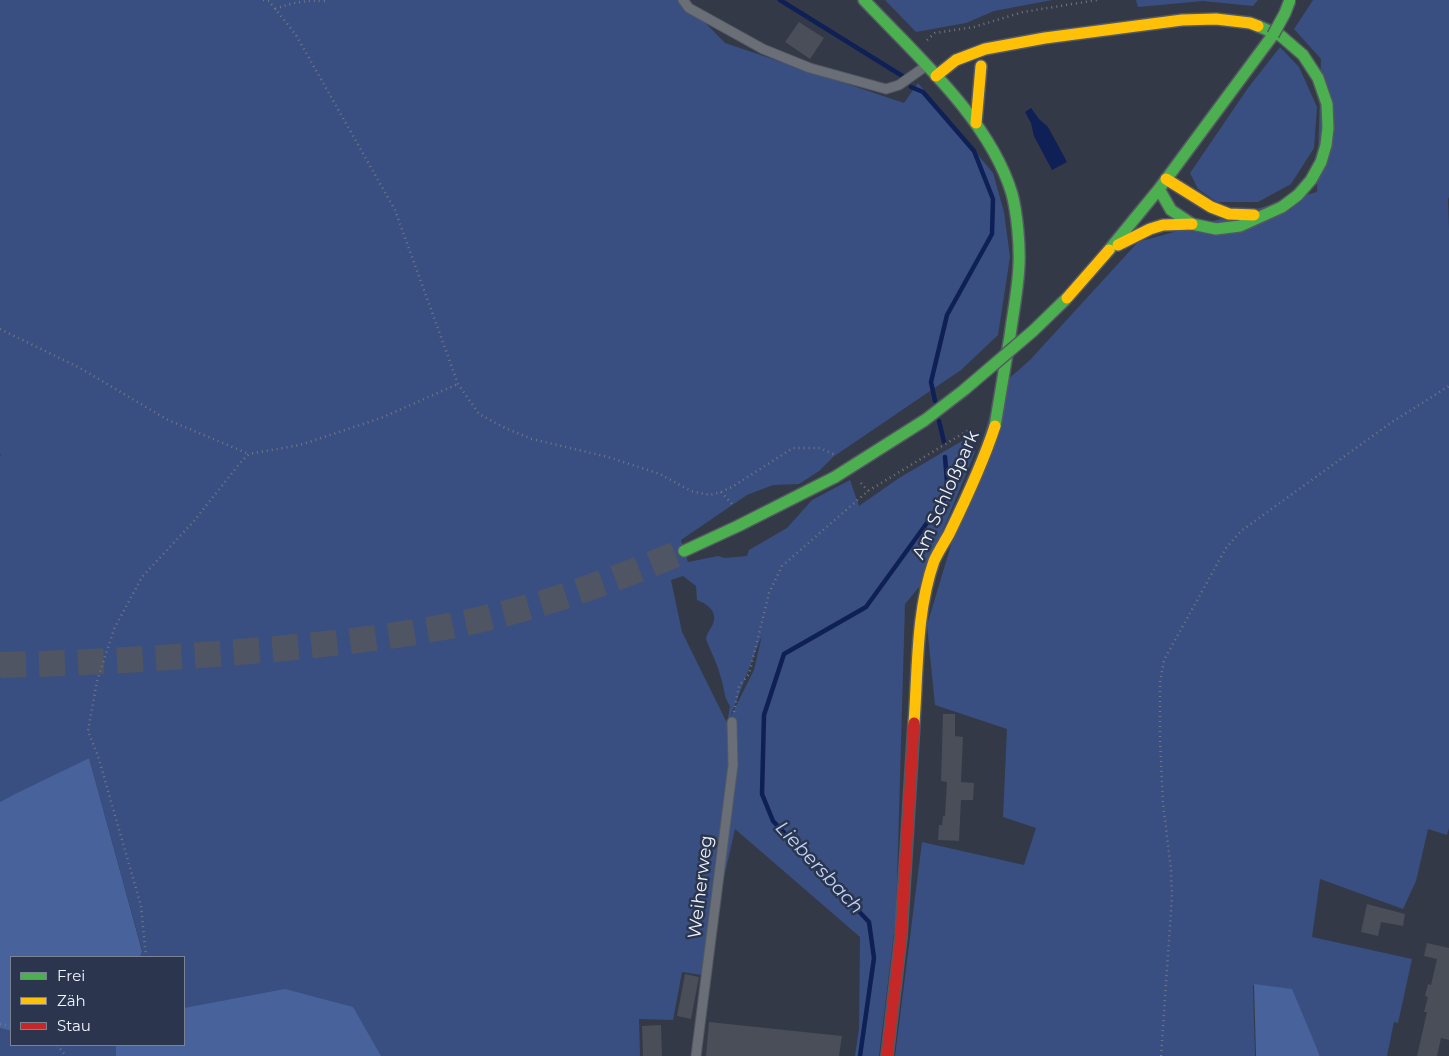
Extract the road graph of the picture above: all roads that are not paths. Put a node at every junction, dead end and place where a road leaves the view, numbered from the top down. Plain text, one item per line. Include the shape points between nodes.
1 (683, 0) edge
2 (864, 0) edge
3 (1290, 0) edge
4 (1017, 43) junction
5 (926, 65) junction
6 (981, 66) junction
7 (968, 74) dead end
8 (938, 78) junction
9 (956, 78) dead end
10 (976, 123) junction
11 (1166, 179) junction
12 (1159, 189) junction
13 (1264, 216) junction
14 (1192, 224) junction
15 (1109, 250) junction
16 (684, 551) tunnel mouth
17 (732, 722) road end
18 (696, 1056) edge
19 (886, 1056) edge

1 - 5 lane via 689,8 763,49 810,68 886,89 899,85
2 - 5 main road, Am Schloßpark
3 - 11 main road, bridge via 1273,35
4 - 6 main road
4 - 8 main road via 969,54 956,60
4 - 13 main road via 1172,21 1208,19 1250,23 1281,36 1303,55 1318,78 1327,104 1328,128 1321,162 1311,180 1282,207
5 - 8 main road, Am Schloßpark
6 - 7 main road
6 - 10 main road
8 - 9 main road
8 - 10 main road, Am Schloßpark
10 - 19 main road, Am Schloßpark via 990,144 1012,195 1019,265 995,426 935,559 924,595 901,936
11 - 12 main road
11 - 13 main road via 1211,207 1229,214
12 - 14 main road via 1171,210
12 - 15 main road
13 - 14 main road via 1240,226 1216,229
14 - 15 main road via 1150,229
15 - 16 main road, bridge via 1062,304 1033,331 925,420 835,477
17 - 18 lane, Weiherweg via 733,765

